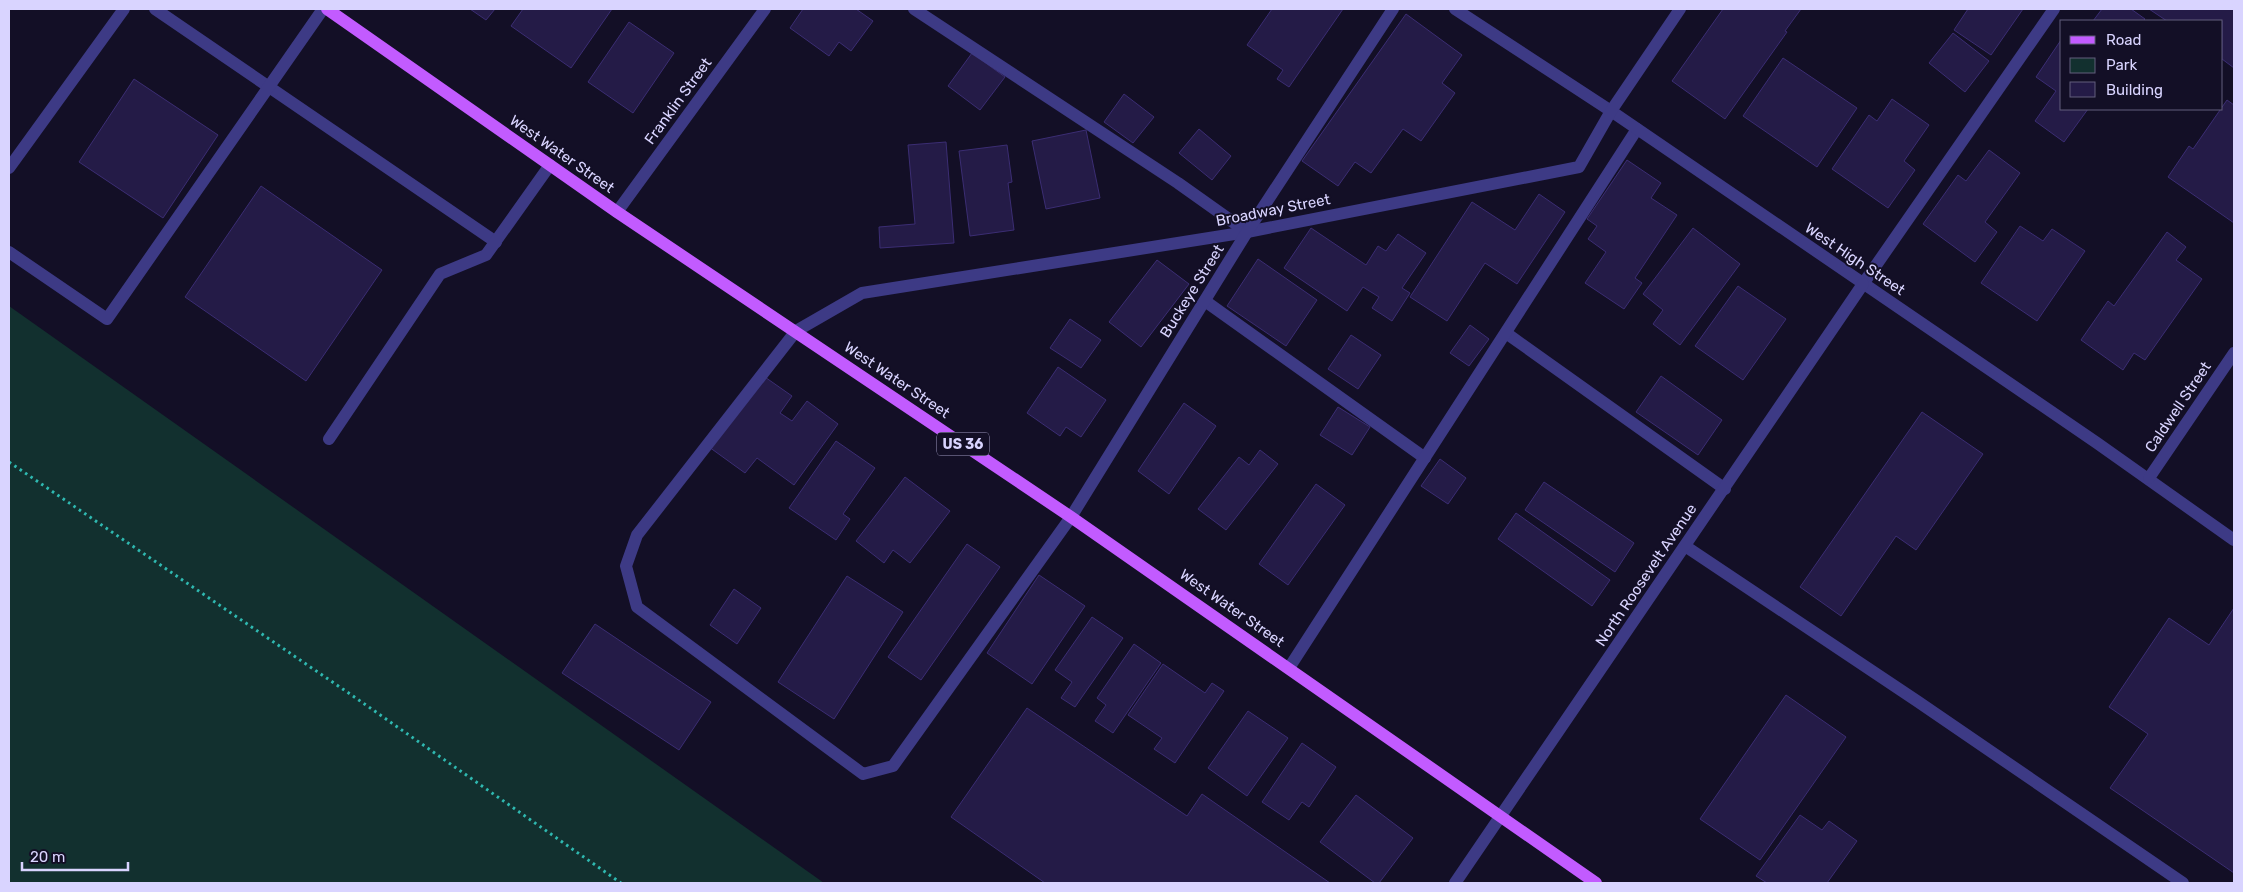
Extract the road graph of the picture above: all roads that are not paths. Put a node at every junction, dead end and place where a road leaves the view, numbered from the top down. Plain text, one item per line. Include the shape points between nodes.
1 (124, 9) edge
2 (155, 9) edge
3 (323, 9) edge
4 (327, 9) edge
5 (765, 9) edge
6 (914, 9) edge
7 (1393, 9) edge
8 (1455, 9) edge
9 (1680, 9) edge
10 (2054, 9) edge
11 (268, 88) junction
12 (1611, 111) junction
13 (1637, 130) junction
14 (550, 165) junction
15 (9, 168) edge
16 (617, 212) junction
17 (1247, 232) junction
18 (496, 242) junction
19 (9, 252) edge
20 (1863, 284) junction
21 (1205, 301) junction
22 (796, 331) junction
23 (1506, 333) junction
24 (2234, 354) edge
25 (329, 439) dead end
26 (1425, 458) junction
27 (2150, 478) junction
28 (1725, 489) junction
29 (1071, 517) junction
30 (2234, 540) edge
31 (1685, 546) junction
32 (1289, 668) junction
33 (1500, 817) junction
34 (1455, 883) edge
35 (1596, 883) edge
36 (2183, 883) edge

1 - 15 street
2 - 11 street
3 - 11 street
4 - 14 main road, West Water Street / US 36
5 - 16 street, Franklin Street
6 - 17 street via 1178,182
7 - 17 street, Buckeye Street
8 - 12 street, West High Street
9 - 12 street, Broadway Street
10 - 20 street, North Roosevelt Avenue
11 - 18 street
11 - 19 street via 107,319
12 - 13 street, West High Street
12 - 17 street, Broadway Street via 1579,167
13 - 20 street, West High Street
13 - 23 street
14 - 16 main road, West Water Street / US 36
14 - 18 street
16 - 22 main road, West Water Street / US 36
17 - 21 street, Buckeye Street
17 - 22 street, Broadway Street via 862,293
18 - 25 street via 486,255 440,274
20 - 27 street, West High Street
20 - 28 street, North Roosevelt Avenue
21 - 26 street
21 - 29 street, Buckeye Street
22 - 29 main road, West Water Street / US 36
22 - 29 street, Buckeye Street via 636,535 626,566 637,607 863,774 893,766
23 - 26 street
23 - 28 street
24 - 27 street, Caldwell Street
26 - 32 street
27 - 30 street, West High Street
28 - 31 street, North Roosevelt Avenue
29 - 32 main road, West Water Street / US 36
31 - 33 street, North Roosevelt Avenue
31 - 36 street
32 - 33 main road, West Water Street / US 36
33 - 34 street, North Roosevelt Avenue
33 - 35 main road, West Water Street / US 36

